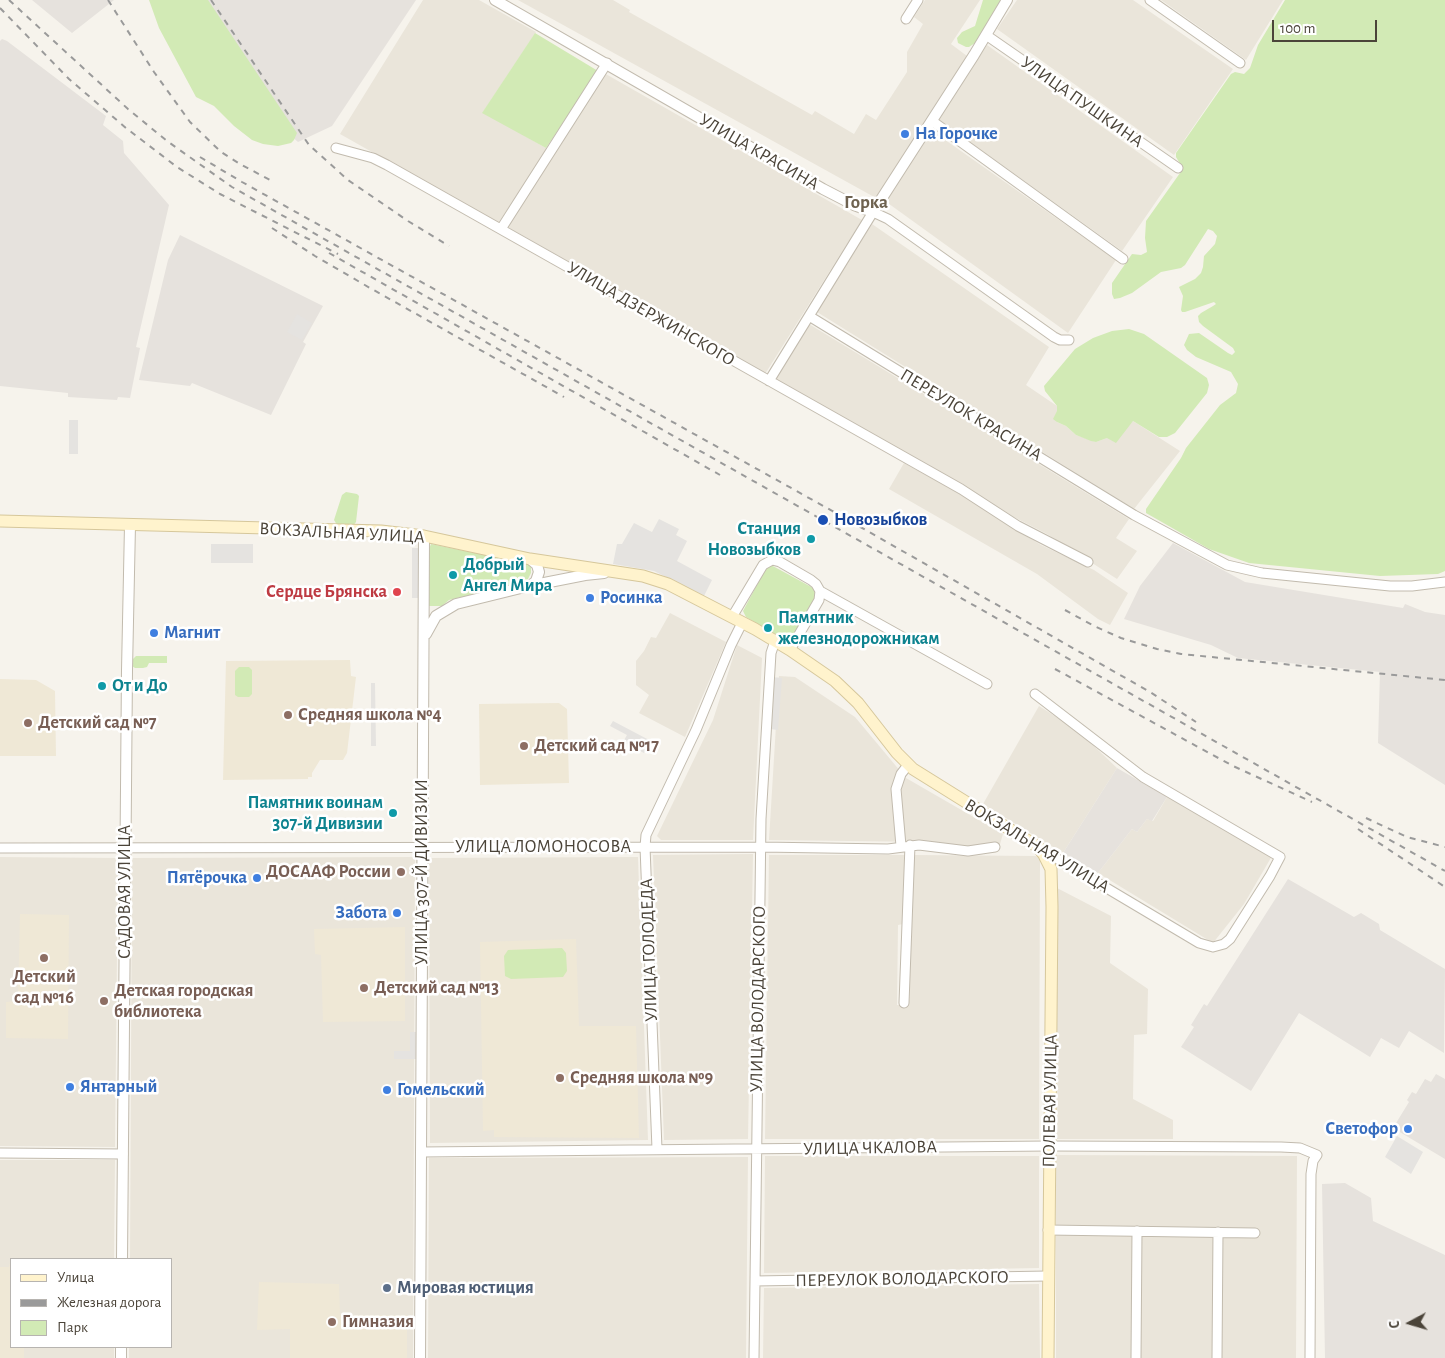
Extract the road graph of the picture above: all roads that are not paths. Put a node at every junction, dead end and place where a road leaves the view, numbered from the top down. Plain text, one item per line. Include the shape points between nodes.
1 (495, 0) edge
2 (918, 0) edge
3 (1007, 0) edge
4 (1150, 0) edge
5 (906, 19) dead end
6 (986, 35) junction
7 (607, 63) junction
8 (1240, 63) dead end
9 (932, 121) junction
10 (336, 148) dead end
11 (1178, 168) dead end
12 (874, 212) junction
13 (501, 229) junction
14 (1123, 258) dead end
15 (808, 316) junction
16 (1069, 340) dead end
17 (769, 381) junction
18 (0, 522) edge
19 (130, 525) junction
20 (424, 536) junction
21 (530, 559) junction
22 (1088, 562) dead end
23 (623, 573) junction
24 (1445, 582) edge
25 (529, 586) junction
26 (820, 591) junction
27 (737, 620) junction
28 (775, 641) junction
29 (424, 645) junction
30 (790, 650) junction
31 (987, 684) dead end
32 (1035, 694) dead end
33 (908, 765) junction
34 (906, 845) junction
35 (645, 847) junction
36 (761, 847) junction
37 (996, 847) dead end
38 (1038, 847) junction
39 (0, 848) edge
40 (126, 848) junction
41 (422, 848) junction
42 (1069, 865) junction
43 (1052, 879) junction
44 (904, 1003) dead end
45 (1049, 1146) junction
46 (657, 1149) junction
47 (756, 1149) junction
48 (421, 1152) junction
49 (0, 1153) edge
50 (123, 1154) junction
51 (1048, 1230) junction
52 (1137, 1231) junction
53 (1218, 1232) junction
54 (1255, 1233) dead end
55 (122, 1258) edge
56 (1048, 1276) junction
57 (755, 1281) junction
58 (420, 1358) edge
59 (754, 1358) edge
60 (1048, 1358) edge
61 (1136, 1358) edge
62 (1217, 1358) edge
63 (1310, 1358) edge

1 - 7 street, УЛИЦА КРАСИНА
2 - 5 street
3 - 6 street
4 - 8 street
6 - 9 street
6 - 11 street, УЛИЦА ПУШКИНА
7 - 12 street, УЛИЦА КРАСИНА via 830,193
7 - 13 street
9 - 12 street
9 - 14 street
10 - 13 street, УЛИЦА ДЗЕРЖИНСКОГО via 387,164
12 - 15 street
12 - 16 street, УЛИЦА КРАСИНА via 1054,337
13 - 17 street, УЛИЦА ДЗЕРЖИНСКОГО
15 - 17 street
15 - 24 street, ПЕРЕУЛОК КРАСИНА via 1134,515 1216,560 1245,570 1390,586
17 - 22 street, УЛИЦА ДЗЕРЖИНСКОГО via 961,489 1018,526
18 - 19 main road, ВОКЗАЛЬНАЯ УЛИЦА
19 - 20 main road, ВОКЗАЛЬНАЯ УЛИЦА via 358,530
19 - 40 street, САДОВАЯ УЛИЦА
20 - 21 main road, ВОКЗАЛЬНАЯ УЛИЦА
20 - 29 street, УЛИЦА 307-Й ДИВИЗИИ
21 - 23 main road, ВОКЗАЛЬНАЯ УЛИЦА
21 - 25 street via 537,565 539,574
23 - 25 street via 591,574
23 - 27 main road, ВОКЗАЛЬНАЯ УЛИЦА via 662,582
25 - 29 street via 448,608 432,621
26 - 27 street via 811,580 772,560 763,565
26 - 30 street via 820,600
26 - 31 street
27 - 28 main road, ВОКЗАЛЬНАЯ УЛИЦА
27 - 35 street, УЛИЦА ГОЛОДЕДА via 730,646 692,738 649,826
28 - 30 main road, ВОКЗАЛЬНАЯ УЛИЦА
28 - 36 street, УЛИЦА ВОЛОДАРСКОГО via 770,659
29 - 41 street, УЛИЦА 307-Й ДИВИЗИИ
30 - 33 main road, ВОКЗАЛЬНАЯ УЛИЦА via 848,692
32 - 42 street, ВОКЗАЛЬНАЯ УЛИЦА via 1143,777 1280,857 1230,939 1213,947 1199,943
33 - 34 street via 896,788
33 - 38 main road, ВОКЗАЛЬНАЯ УЛИЦА
34 - 36 street, УЛИЦА ЛОМОНОСОВА via 888,848
34 - 37 street, УЛИЦА ЛОМОНОСОВА via 933,845 968,851
34 - 44 street
35 - 36 street, УЛИЦА ЛОМОНОСОВА
35 - 41 street, УЛИЦА ЛОМОНОСОВА
35 - 46 street, УЛИЦА ГОЛОДЕДА
36 - 47 street, УЛИЦА ВОЛОДАРСКОГО
38 - 42 street, ВОКЗАЛЬНАЯ УЛИЦА
38 - 43 main road, ПОЛЕВАЯ УЛИЦА via 1048,862
39 - 40 street, УЛИЦА ЛОМОНОСОВА
40 - 41 street, УЛИЦА ЛОМОНОСОВА
40 - 50 street, САДОВАЯ УЛИЦА
41 - 48 street, УЛИЦА 307-Й ДИВИЗИИ
42 - 43 street via 1056,867
43 - 45 main road, ПОЛЕВАЯ УЛИЦА
45 - 47 street, УЛИЦА ЧКАЛОВА
45 - 51 main road, ПОЛЕВАЯ УЛИЦА
45 - 63 street, УЛИЦА ЧКАЛОВА via 1287,1147 1317,1155 1311,1174
46 - 47 street, УЛИЦА ЧКАЛОВА
46 - 48 street, УЛИЦА ЧКАЛОВА
47 - 57 street, УЛИЦА ВОЛОДАРСКОГО
48 - 58 street, УЛИЦА 307-Й ДИВИЗИИ
49 - 50 street
50 - 55 street, САДОВАЯ УЛИЦА
51 - 52 street
51 - 56 main road, ПОЛЕВАЯ УЛИЦА
52 - 53 street
52 - 61 street
53 - 54 street
53 - 62 street
56 - 57 street, ПЕРЕУЛОК ВОЛОДАРСКОГО
56 - 60 main road, ПОЛЕВАЯ УЛИЦА
57 - 59 street, УЛИЦА ВОЛОДАРСКОГО

